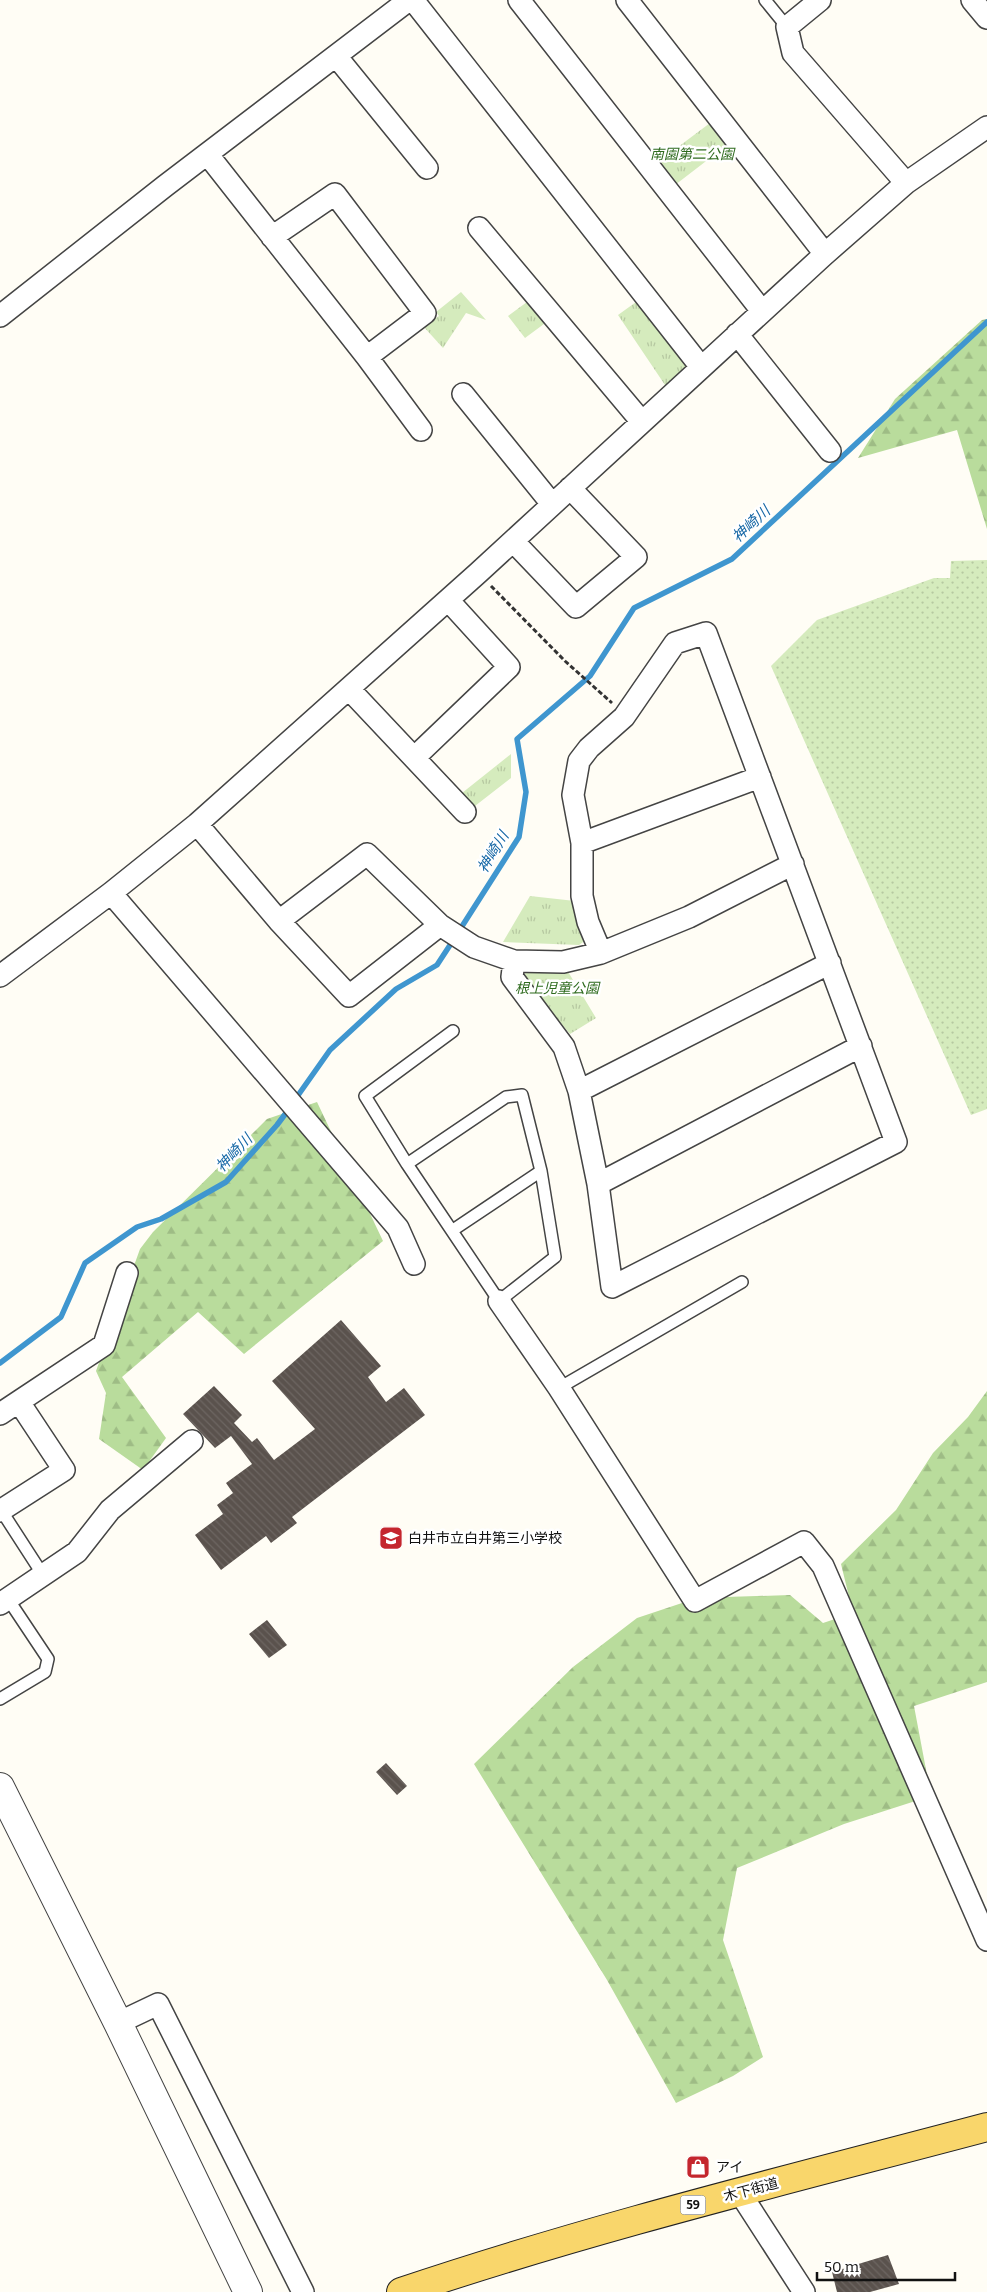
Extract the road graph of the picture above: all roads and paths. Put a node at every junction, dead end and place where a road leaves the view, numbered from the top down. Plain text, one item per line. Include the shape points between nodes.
1 (409, 0) edge
2 (414, 0) edge
3 (519, 0) edge
4 (627, 0) edge
5 (766, 0) edge
6 (820, 0) edge
7 (972, 0) edge
8 (987, 18) edge
9 (788, 27) junction
10 (336, 56) junction
11 (987, 127) edge
12 (208, 155) junction
13 (427, 168) dead end
14 (906, 183) junction
15 (479, 228) dead end
16 (272, 236) junction
17 (825, 254) junction
18 (762, 311) junction
19 (0, 316) edge
20 (737, 334) junction
21 (367, 357) junction
22 (702, 367) junction
23 (463, 394) dead end
24 (642, 422) junction
25 (421, 430) dead end
26 (830, 451) dead end
27 (570, 488) junction
28 (552, 504) junction
29 (512, 541) junction
30 (478, 573) junction
31 (448, 600) junction
32 (348, 689) junction
33 (624, 717) junction
34 (414, 758) junction
35 (760, 777) junction
36 (465, 812) dead end
37 (196, 824) junction
38 (582, 843) junction
39 (793, 864) junction
40 (111, 893) junction
41 (279, 921) junction
42 (440, 925) junction
43 (601, 953) junction
44 (514, 961) junction
45 (830, 962) junction
46 (0, 976) edge
47 (453, 1031) dead end
48 (861, 1046) junction
49 (579, 1091) junction
50 (407, 1164) junction
51 (541, 1171) junction
52 (598, 1184) junction
53 (453, 1230) junction
54 (414, 1264) dead end
55 (127, 1274) dead end
56 (742, 1282) dead end
57 (499, 1301) junction
58 (559, 1388) junction
59 (20, 1402) junction
60 (0, 1414) edge
61 (192, 1442) dead end
62 (1, 1510) edge
63 (43, 1575) junction
64 (4, 1601) edge
65 (0, 1699) edge
66 (0, 1787) edge
67 (987, 1940) edge
68 (118, 2023) junction
69 (987, 2127) edge
70 (740, 2193) junction
71 (248, 2292) edge
72 (303, 2292) edge
73 (401, 2292) edge
74 (804, 2292) edge

1 - 10 street
2 - 22 street
3 - 18 street
4 - 17 street
5 - 9 lane
6 - 9 street
7 - 8 street
9 - 14 street via 793,53
10 - 12 street
10 - 13 street
11 - 14 street
12 - 16 street
12 - 19 street
14 - 17 street
15 - 24 street
16 - 21 street
16 - 21 street via 335,194 425,313
17 - 18 street
18 - 20 street
20 - 22 street
20 - 26 street
21 - 25 street
22 - 24 street
23 - 28 street
24 - 27 street
27 - 28 street
27 - 29 street via 636,557 576,607
28 - 29 street
29 - 30 street
30 - 31 street
30 - 33 path
31 - 32 street
31 - 34 street via 509,667
32 - 34 street
32 - 37 street
33 - 35 street via 675,643 706,633
33 - 38 street via 579,761 573,796
34 - 36 street
35 - 38 street
35 - 39 street
37 - 40 street
37 - 41 street
38 - 43 street via 582,896 588,922
39 - 43 street via 689,917
39 - 45 street
40 - 46 street
40 - 54 street via 398,1228
41 - 42 street via 367,854
41 - 42 street via 349,996
42 - 44 street via 474,947
43 - 44 street via 563,962
44 - 49 street via 512,977 564,1047
45 - 48 street
45 - 49 street
47 - 50 lane via 365,1096
48 - 52 street
48 - 52 street via 896,1142 612,1287
49 - 52 street
50 - 51 lane via 506,1097 522,1094
50 - 53 lane
51 - 53 lane
51 - 57 lane via 555,1257
53 - 57 lane
55 - 59 street via 104,1346
56 - 58 lane
57 - 58 street
58 - 67 street via 695,1601 804,1542 823,1566
59 - 60 street
59 - 62 street via 64,1470
61 - 63 street via 110,1510 77,1552
62 - 63 lane
63 - 64 street
64 - 65 lane via 48,1659 45,1672
66 - 68 street
68 - 71 street
68 - 72 street via 158,2004
69 - 70 main road, 木下街道 / 59
70 - 73 main road, 木下街道 / 59 via 556,2242
70 - 74 street

